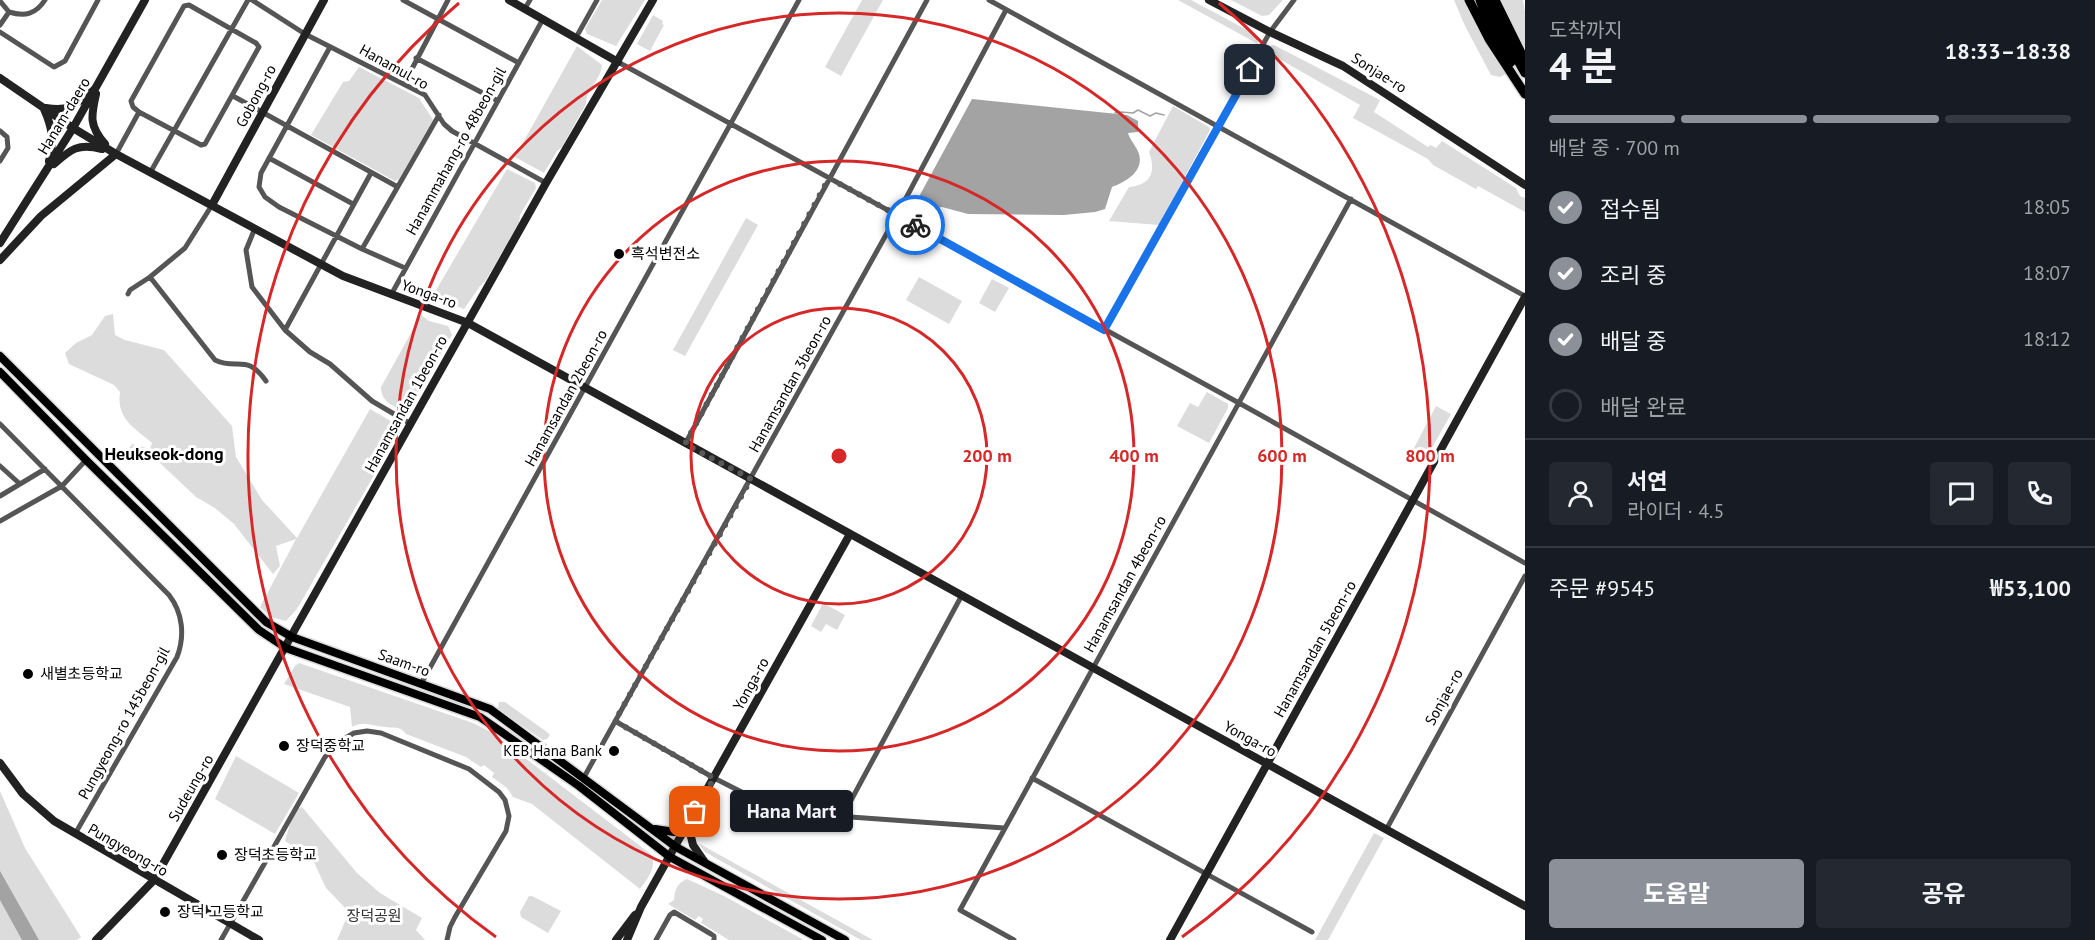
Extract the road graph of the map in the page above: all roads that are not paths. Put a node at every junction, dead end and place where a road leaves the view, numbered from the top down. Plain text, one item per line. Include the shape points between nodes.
1 (45, 0) edge
2 (98, 0) edge
3 (145, 0) edge
4 (250, 0) edge
5 (324, 0) edge
6 (403, 0) edge
7 (448, 0) edge
8 (509, 0) edge
9 (518, 0) edge
10 (597, 0) edge
11 (653, 0) edge
12 (798, 0) edge
13 (927, 0) edge
14 (989, 0) edge
15 (1209, 0) edge
16 (1294, 0) edge
17 (1469, 0) edge
18 (1480, 0) edge
19 (1488, 0) edge
20 (1496, 0) edge
21 (0, 1) edge
22 (528, 3) edge
23 (1006, 10) junction
24 (9, 12) junction
25 (438, 19) junction
26 (543, 20) junction
27 (0, 25) edge
28 (231, 28) junction
29 (0, 32) edge
30 (1270, 32) junction
31 (305, 34) junction
32 (578, 34) junction
33 (330, 47) junction
34 (416, 58) junction
35 (1525, 61) edge
36 (618, 62) junction
37 (519, 63) junction
38 (1525, 73) edge
39 (0, 78) edge
40 (404, 84) junction
41 (1525, 87) edge
42 (97, 88) junction
43 (1525, 94) edge
44 (233, 96) junction
45 (498, 100) junction
46 (43, 108) junction
47 (140, 112) junction
48 (263, 112) junction
49 (439, 115) junction
50 (731, 123) junction
51 (286, 126) junction
52 (1218, 126) junction
53 (73, 128) junction
54 (0, 131) edge
55 (174, 132) junction
56 (475, 144) junction
57 (114, 153) junction
58 (269, 158) junction
59 (0, 161) edge
60 (47, 170) junction
61 (150, 173) junction
62 (371, 173) junction
63 (829, 178) junction
64 (546, 183) junction
65 (1525, 185) edge
66 (396, 186) junction
67 (1351, 199) junction
68 (353, 204) junction
69 (212, 205) junction
70 (897, 215) junction
71 (255, 228) junction
72 (336, 236) junction
73 (0, 243) edge
74 (362, 249) junction
75 (0, 260) edge
76 (320, 264) junction
77 (405, 268) junction
78 (150, 277) junction
79 (128, 294) dead end
80 (391, 295) junction
81 (1525, 296) edge
82 (468, 323) junction
83 (285, 330) junction
84 (1104, 330) junction
85 (0, 356) edge
86 (0, 372) edge
87 (266, 381) dead end
88 (585, 388) junction
89 (1239, 402) junction
90 (0, 424) edge
91 (411, 424) junction
92 (685, 444) junction
93 (86, 460) junction
94 (0, 465) edge
95 (45, 468) junction
96 (751, 479) junction
97 (20, 484) junction
98 (62, 486) junction
99 (0, 496) edge
100 (1412, 500) junction
101 (0, 512) edge
102 (2, 520) edge
103 (850, 534) junction
104 (1525, 563) edge
105 (1525, 576) edge
106 (962, 595) junction
107 (292, 637) junction
108 (286, 648) junction
109 (1093, 667) junction
110 (421, 684) junction
111 (615, 721) junction
112 (0, 763) edge
113 (1267, 764) junction
114 (584, 777) junction
115 (714, 778) junction
116 (1032, 778) junction
117 (579, 786) junction
118 (842, 817) junction
119 (688, 824) junction
120 (650, 827) junction
121 (1004, 828) junction
122 (1386, 830) junction
123 (75, 834) junction
124 (676, 847) junction
125 (670, 857) junction
126 (708, 865) junction
127 (1206, 873) junction
128 (154, 880) junction
129 (1525, 906) edge
130 (641, 907) junction
131 (231, 924) junction
132 (1312, 932) dead end
133 (96, 940) edge
134 (221, 940) edge
135 (259, 940) edge
136 (447, 940) edge
137 (616, 940) edge
138 (627, 940) edge
139 (657, 940) edge
140 (714, 940) edge
141 (822, 940) edge
142 (845, 940) edge
143 (1014, 940) edge
144 (1170, 940) edge

1 - 24 street via 29,14
2 - 29 street via 65,61 54,67
3 - 42 street, Hanam-daero
4 - 28 street
4 - 31 street, Hanamul-ro
5 - 31 street, Gobong-ro
6 - 25 street
7 - 25 street
8 - 26 street
9 - 22 street
10 - 32 street
11 - 36 street, Hanamsandan 1beon-ro
12 - 50 street, Hanamsandan 2beon-ro
13 - 63 street
14 - 23 street
15 - 30 street, Sonjae-ro
16 - 30 street
17 - 43 highway
18 - 41 highway via 1491,28
19 - 38 highway
20 - 35 highway
21 - 24 street
22 - 32 street
23 - 52 street
23 - 70 street, Hanamsandan 3beon-ro
24 - 27 street
25 - 34 street
25 - 37 street
26 - 36 street
26 - 37 street, Hanammahang-ro 48beon-gil
28 - 44 street via 259,47
28 - 47 street via 189,5 184,6 131,99
28 - 55 street
30 - 52 street
30 - 65 street, Sonjae-ro via 1350,70
31 - 33 street, Hanamul-ro
31 - 48 street, Gobong-ro
32 - 36 street via 617,57
33 - 40 street, Hanamul-ro
33 - 51 street
34 - 40 street
34 - 45 street
36 - 50 street
36 - 64 street, Hanamsandan 1beon-ro
37 - 45 street, Hanammahang-ro 48beon-gil
39 - 46 street, Yonga-ro
40 - 49 street, Hanamul-ro via 425,95
42 - 46 street via 68,109
42 - 53 street, Hanam-daero
42 - 57 street via 93,126
44 - 48 street
44 - 55 street via 205,144
45 - 56 street, Hanammahang-ro 48beon-gil
46 - 53 street, Yonga-ro
46 - 60 street via 53,137
47 - 55 street
47 - 57 street
48 - 51 street
48 - 69 street, Gobong-ro
49 - 56 street, Hanamul-ro via 452,131
49 - 66 street
50 - 63 street
50 - 88 street, Hanamsandan 2beon-ro
51 - 58 street
51 - 62 street
52 - 67 street
52 - 84 street
53 - 57 street, Yonga-ro
53 - 60 street, Hanam-daero
54 - 59 street via 7,136 8,148
55 - 61 street
56 - 64 street, Hanamul-ro
56 - 77 street, Hanammahang-ro 48beon-gil
57 - 60 street via 91,146 78,147
57 - 61 street, Yonga-ro
57 - 75 street via 41,216
58 - 68 street
58 - 72 street via 259,177 261,193 268,201
60 - 73 street, Hanam-daero
61 - 69 street, Yonga-ro
62 - 66 street
62 - 68 street
63 - 70 street
63 - 92 street
64 - 82 street, Hanamsandan 1beon-ro
66 - 74 street
67 - 81 street
67 - 89 street, Hanamsandan 4beon-ro
68 - 72 street
69 - 71 street, Yonga-ro
69 - 78 street via 186,248
70 - 84 street
70 - 96 street, Hanamsandan 3beon-ro
71 - 76 street, Yonga-ro
71 - 83 street via 246,250 252,287
72 - 74 street
72 - 76 street
74 - 77 street
76 - 80 street, Yonga-ro
76 - 83 street
77 - 80 street, Hanammahang-ro 48beon-gil
78 - 79 street
78 - 87 street via 215,360 248,364
80 - 82 street, Yonga-ro
81 - 100 street, Hanamsandan 5beon-ro
82 - 88 street, Yonga-ro
82 - 91 street, Hanamsandan 1beon-ro
83 - 91 street via 372,401
84 - 89 street
85 - 107 main road, Saam-ro via 266,622
86 - 93 main road, Saam-ro
88 - 92 street, Yonga-ro
88 - 110 street, Hanamsandan 2beon-ro
89 - 100 street
89 - 109 street, Hanamsandan 4beon-ro
90 - 95 street, Pungyeong-ro 145beon-gil
91 - 107 street, Hanamsandan 1beon-ro
92 - 96 street, Yonga-ro
93 - 98 street
93 - 108 main road, Saam-ro via 259,630
94 - 97 street
95 - 97 street
95 - 98 street, Pungyeong-ro 145beon-gil
96 - 103 street, Yonga-ro
96 - 111 street, Hanamsandan 3beon-ro
97 - 99 street
98 - 102 street
98 - 123 street, Pungyeong-ro 145beon-gil via 173,600 182,626 177,657
100 - 104 street
100 - 113 street, Hanamsandan 5beon-ro
101 - 102 street
103 - 106 street, Yonga-ro
103 - 115 street, Yonga-ro
105 - 122 street, Sonjae-ro
106 - 109 street, Yonga-ro
106 - 118 street
107 - 108 street, Sudeung-ro
107 - 110 main road, Saam-ro
108 - 117 main road, Saam-ro via 480,717
108 - 128 street, Sudeung-ro
109 - 113 street, Yonga-ro
109 - 116 street, Hanamsandan 4beon-ro
110 - 114 main road, Saam-ro via 490,709
111 - 114 street, Hanamsandan 3beon-ro
111 - 115 street
112 - 123 street, Pungyeong-ro via 34,805
113 - 122 street, Yonga-ro
113 - 127 street, Hanamsandan 5beon-ro
114 - 117 street, Hanamsandan 3beon-ro
114 - 120 main road, Saam-ro
115 - 118 street via 781,812
115 - 119 street, Yonga-ro
116 - 121 street, Hanamsandan 4beon-ro
116 - 127 street
117 - 125 main road, Saam-ro
118 - 121 street
119 - 120 main road via 674,832
119 - 124 street, Yonga-ro
119 - 126 street via 696,852
120 - 124 main road, Saam-ro
121 - 143 street, Hanamsandan 4beon-ro via 960,910
122 - 129 street, Yonga-ro
123 - 128 street, Pungyeong-ro
124 - 125 street, Yonga-ro
124 - 126 main road, Saam-ro
125 - 130 street, Yonga-ro
125 - 141 main road, Saam-ro
126 - 142 main road, Saam-ro
127 - 132 street
127 - 144 street, Hanamsandan 5beon-ro
128 - 131 street, Pungyeong-ro
128 - 133 street, Sudeung-ro
130 - 137 street
130 - 138 street
131 - 134 street
131 - 135 street, Pungyeong-ro
131 - 136 street via 310,781 337,742 354,733 372,732 469,769 505,800 509,816 506,831 455,917
139 - 140 street via 674,912 714,936

